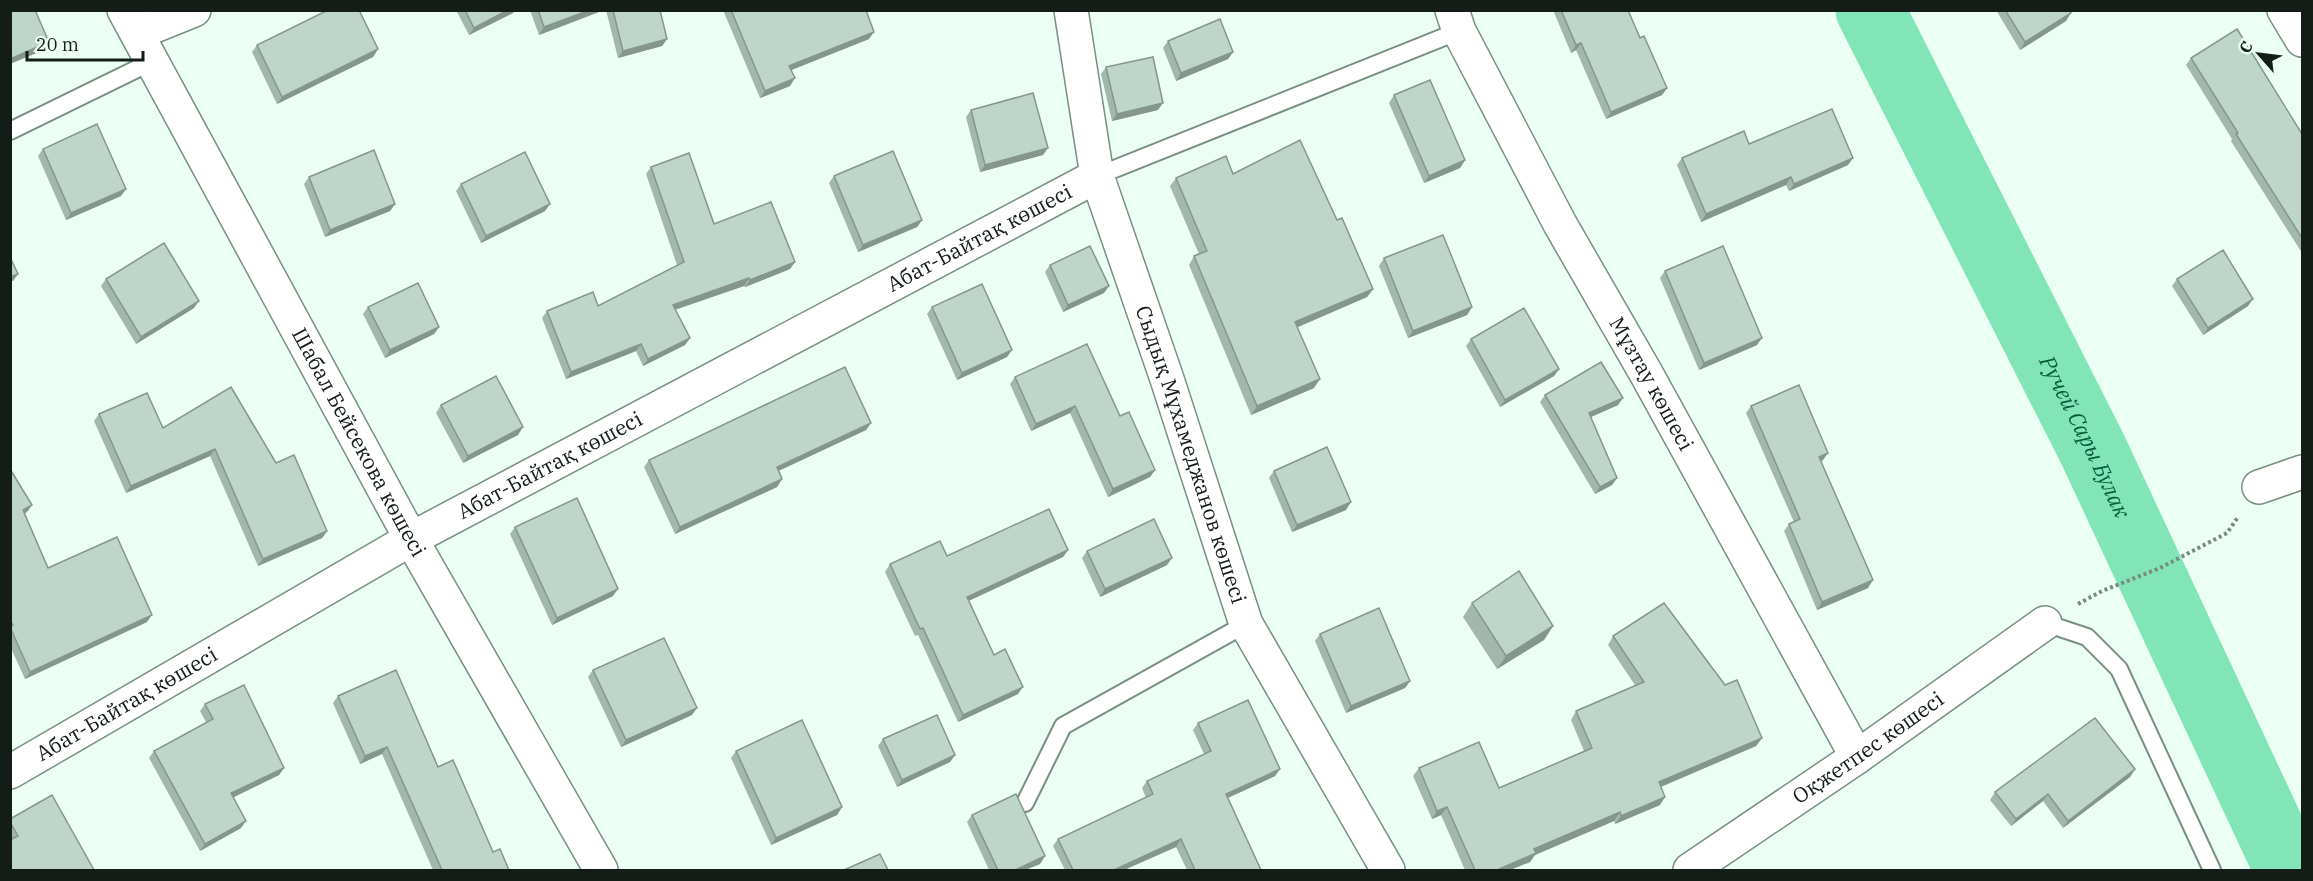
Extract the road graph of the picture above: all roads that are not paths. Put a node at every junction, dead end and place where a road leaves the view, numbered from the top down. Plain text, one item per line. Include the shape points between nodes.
1 (194, 10) edge
2 (1071, 10) edge
3 (2284, 10) edge
4 (1456, 20) edge
5 (131, 22) edge
6 (2302, 40) edge
7 (153, 61) junction
8 (10, 131) edge
9 (1097, 176) junction
10 (2302, 472) edge
11 (2259, 487) road end
12 (411, 539) junction
13 (2045, 623) joint
14 (1246, 624) junction
15 (1857, 757) junction
16 (10, 772) edge
17 (1025, 803) dead end
18 (601, 870) edge
19 (1389, 870) edge
20 (1690, 870) edge
21 (2212, 870) edge

1 - 5 street
2 - 9 street, Сыдық Мұхамеджанов көшесі
3 - 6 street
4 - 9 lane
4 - 15 street, Мұзтау көшесі via 1560,224
5 - 7 street, Шабал Бейсекова көшесі
7 - 8 lane
7 - 12 street, Шабал Бейсекова көшесі
9 - 12 street, Абат-Байтақ көшесі
9 - 14 street, Сыдық Мұхамеджанов көшесі
10 - 11 street
12 - 16 street, Абат-Байтақ көшесі
12 - 18 street, Шабал Бейсекова көшесі
13 - 15 street, Оқжетпес көшесі
13 - 21 lane via 2087,637 2118,669
14 - 17 lane via 1064,726
14 - 19 street, Сыдық Мұхамеджанов көшесі
15 - 20 street, Оқжетпес көшесі

